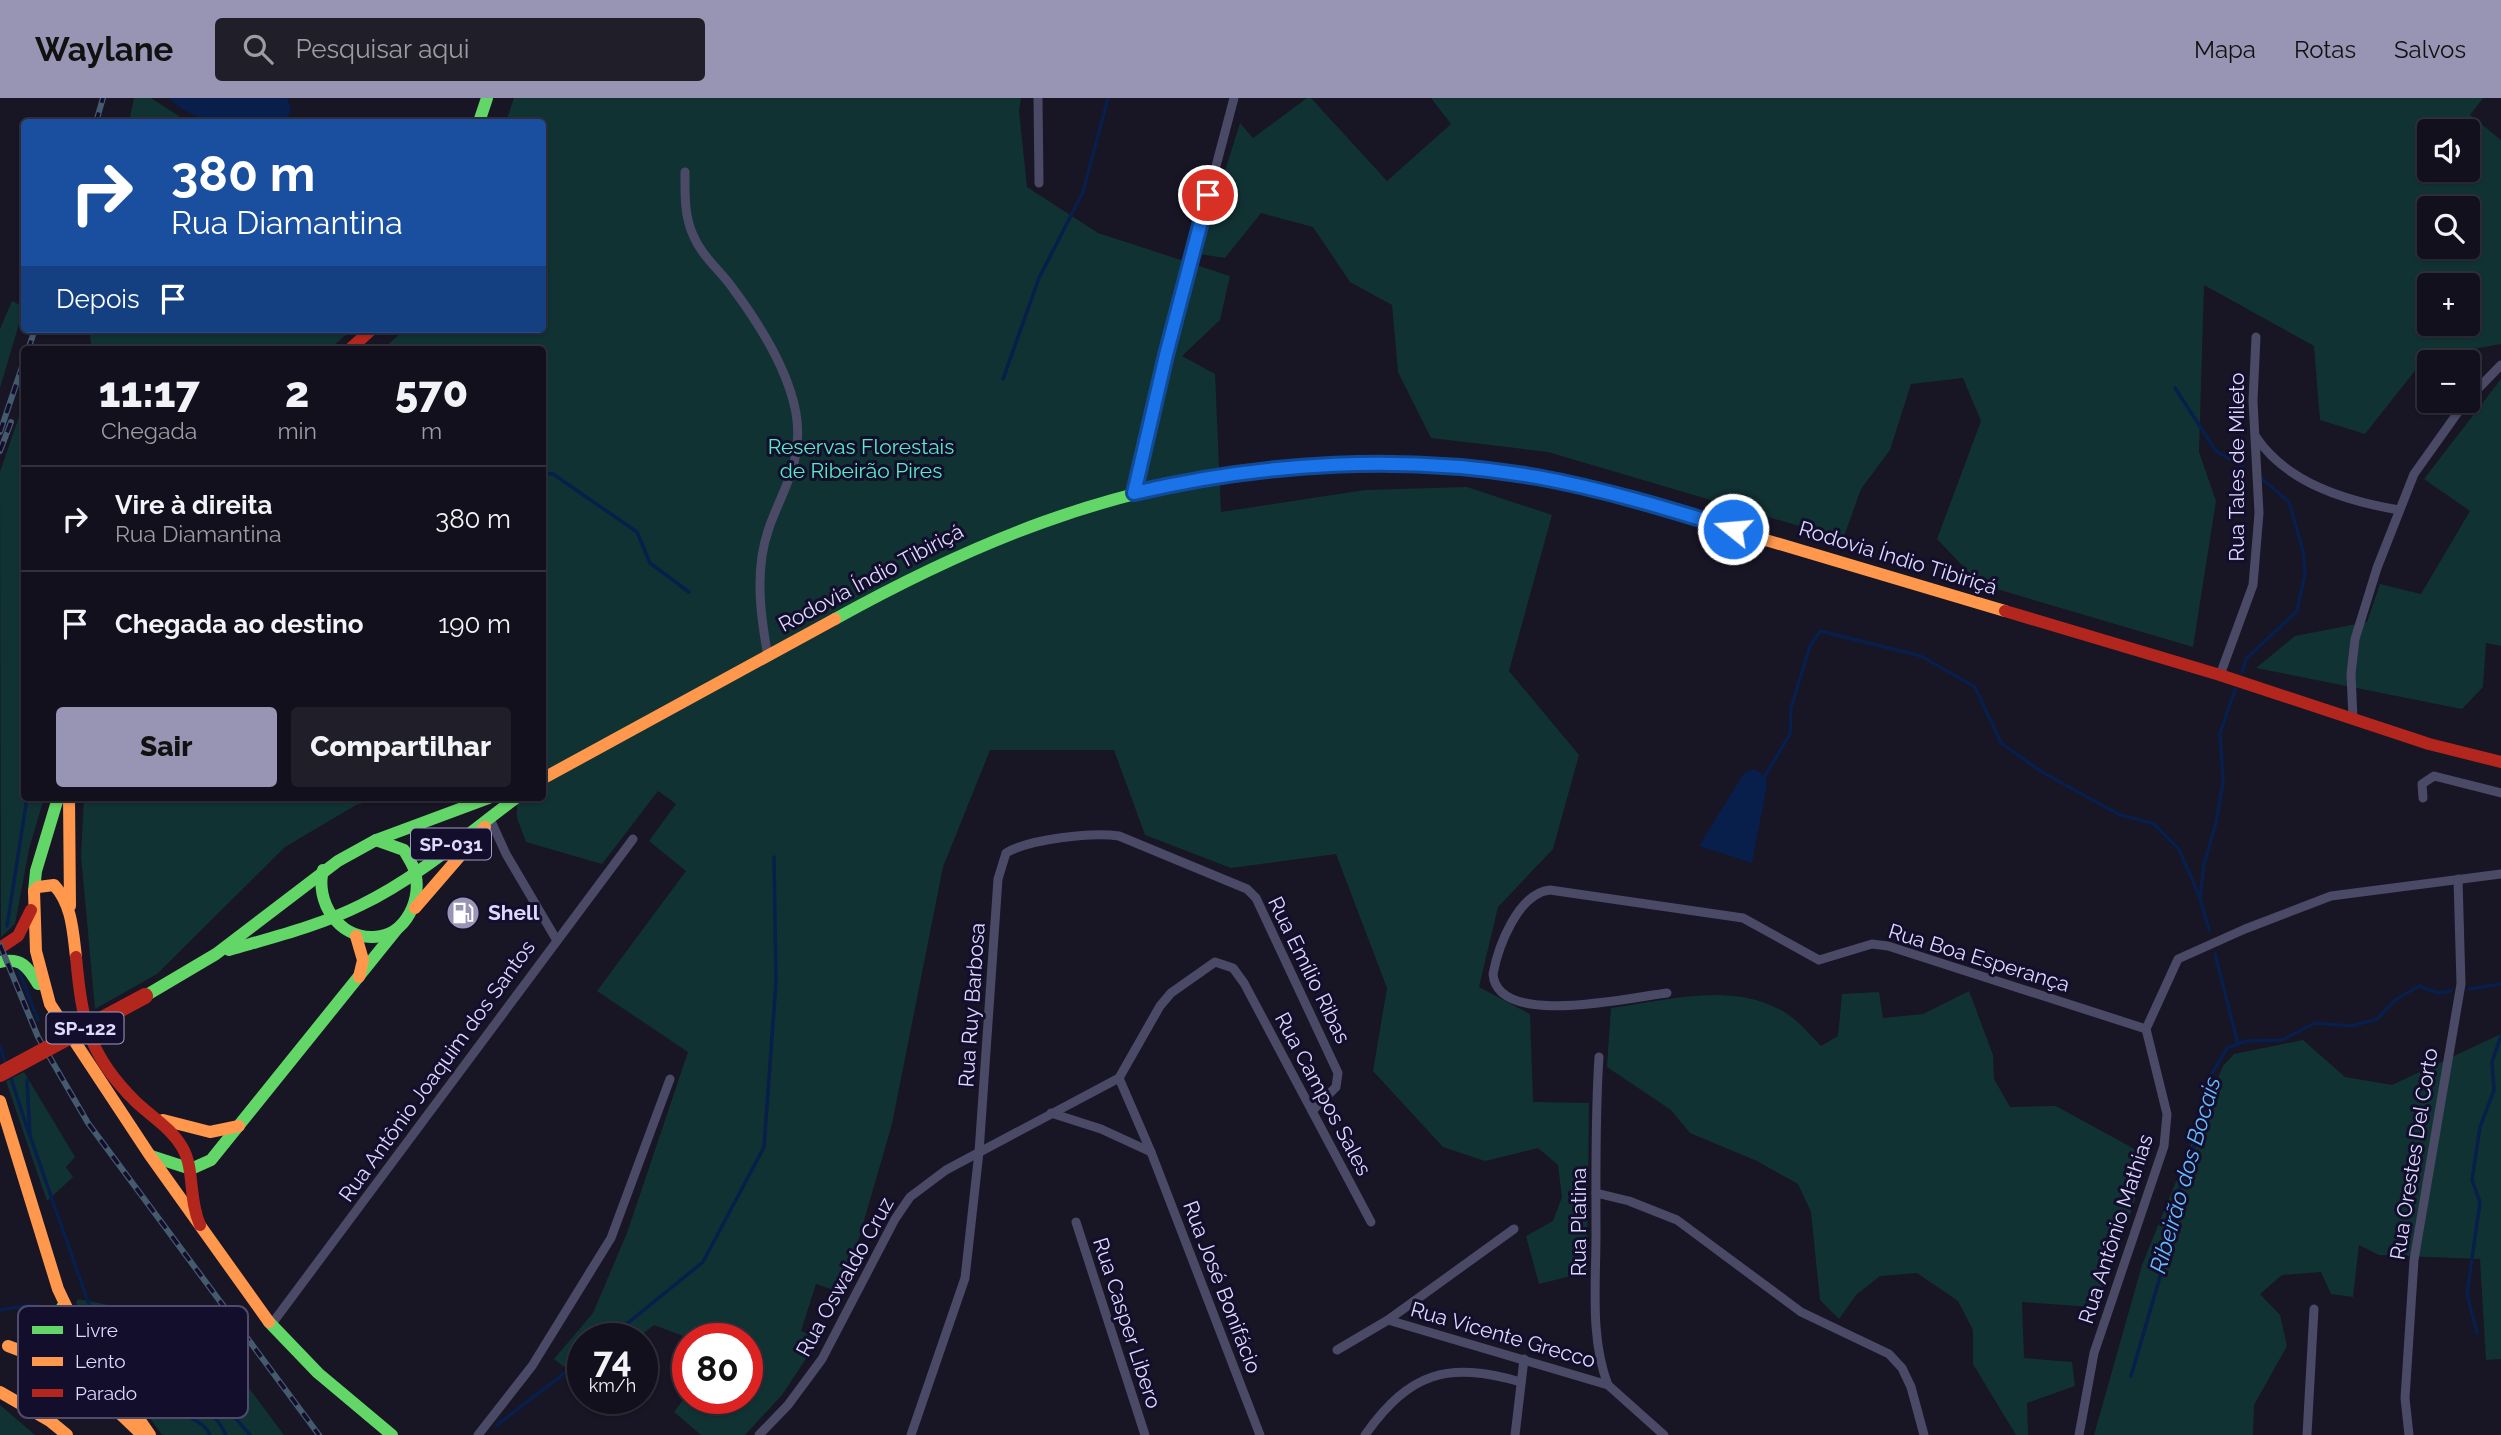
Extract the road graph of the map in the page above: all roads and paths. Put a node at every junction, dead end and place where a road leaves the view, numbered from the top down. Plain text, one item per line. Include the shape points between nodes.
1 (487, 98) edge
2 (1038, 98) edge
3 (1234, 98) edge
4 (480, 119) edge
5 (685, 172) dead end
6 (1039, 183) dead end
7 (368, 333) edge
8 (2256, 337) dead end
9 (353, 346) edge
10 (2501, 365) edge
11 (2480, 387) edge
12 (2457, 413) edge
13 (2255, 436) junction
14 (1134, 493) junction
15 (2399, 510) junction
16 (768, 657) junction
17 (2220, 675) junction
18 (2353, 719) junction
19 (2501, 762) edge
20 (546, 777) edge
21 (2501, 793) edge
22 (2423, 798) dead end
23 (57, 801) edge
24 (69, 801) edge
25 (481, 801) edge
26 (511, 802) edge
27 (491, 821) junction
28 (479, 834) junction
29 (633, 839) dead end
30 (376, 840) junction
31 (404, 850) junction
32 (506, 855) junction
33 (1002, 861) joint
34 (323, 870) junction
35 (417, 871) junction
36 (2501, 874) edge
37 (2458, 879) junction
38 (396, 885) junction
39 (33, 898) junction
40 (321, 901) junction
41 (364, 905) junction
42 (413, 911) junction
43 (70, 913) junction
44 (334, 918) junction
45 (306, 928) junction
46 (397, 929) junction
47 (353, 934) junction
48 (556, 939) junction
49 (0, 948) edge
50 (216, 954) junction
51 (0, 962) edge
52 (358, 979) junction
53 (1667, 993) dead end
54 (51, 1004) junction
55 (2146, 1028) junction
56 (1599, 1057) dead end
57 (0, 1074) edge
58 (1119, 1078) junction
59 (670, 1079) dead end
60 (0, 1101) edge
61 (1312, 1111) junction
62 (1051, 1113) junction
63 (157, 1118) junction
64 (239, 1126) junction
65 (177, 1139) junction
66 (979, 1152) junction
67 (1151, 1152) junction
68 (149, 1154) junction
69 (191, 1170) junction
70 (1596, 1193) junction
71 (1076, 1222) dead end
72 (1371, 1222) dead end
73 (200, 1225) junction
74 (1514, 1229) dead end
75 (58, 1289) junction
76 (61, 1306) edge
77 (66, 1306) edge
78 (2314, 1309) dead end
79 (1388, 1320) junction
80 (271, 1325) junction
81 (1337, 1350) dead end
82 (1524, 1359) junction
83 (1521, 1382) junction
84 (1608, 1385) junction
85 (0, 1392) edge
86 (18, 1402) edge
87 (44, 1418) edge
88 (124, 1418) edge
89 (138, 1418) edge
90 (67, 1435) edge
91 (142, 1435) edge
92 (150, 1435) edge
93 (392, 1435) edge
94 (478, 1435) edge
95 (759, 1435) edge
96 (911, 1435) edge
97 (1144, 1435) edge
98 (1260, 1435) edge
99 (1365, 1435) edge
100 (1515, 1435) edge
101 (1664, 1435) edge
102 (1924, 1435) edge
103 (2079, 1435) edge
104 (2307, 1435) edge
105 (2409, 1435) edge

1 - 4 main road
2 - 6 street
3 - 14 street
5 - 16 street via 693,235 764,334 796,413 794,471 762,555 759,599
7 - 9 main road
8 - 13 street, Rua Tales de Mileto
10 - 11 street
12 - 15 street via 2425,456
13 - 15 street via 2267,454 2302,479 2332,493
13 - 17 street, Rua Tales de Mileto via 2259,513 2253,584
14 - 16 main road, Rodovia Índio Tibiriçá via 1015,530 959,554
14 - 17 main road, Rodovia Índio Tibiriçá via 1233,474 1334,464 1405,465 1535,477 1713,523
15 - 18 street via 2358,629 2351,674
16 - 20 main road, Rodovia Índio Tibiriçá
17 - 18 main road, Rodovia Índio Tibiriçá
18 - 19 main road, Rodovia Índio Tibiriçá
21 - 22 street via 2434,776 2422,784
23 - 39 main road, SP-122 via 36,871
24 - 43 main road, SP-122
25 - 30 main road, SP-031
26 - 27 main road
26 - 35 main road, SP-031
27 - 28 main road
27 - 32 street
28 - 32 street via 492,838
28 - 42 main road
29 - 48 street, Rua Antônio Joaquim dos Santos
30 - 31 main road
30 - 34 main road, SP-031
31 - 35 main road
31 - 38 main road via 405,868
32 - 48 street
33 - 61 street, Rua Emílio Ribas via 1006,853 1023,845 1111,834 1247,889 1256,898 1338,1073 1336,1087
33 - 66 street, Rua Ruy Barbosa
34 - 40 main road
34 - 50 main road, SP-031
35 - 38 main road, SP-031
35 - 42 main road
36 - 37 street
37 - 55 street via 2331,896 2185,953
37 - 105 street, Rua Orestes Del Corto via 2461,984 2414,1260 2405,1398
38 - 41 main road, SP-031
39 - 43 main road via 46,885 60,888
39 - 49 main road via 18,936
39 - 54 main road, SP-122 via 36,951
40 - 41 main road via 336,906
40 - 44 main road
41 - 44 main road, SP-031
42 - 46 main road
43 - 63 main road, SP-122 via 76,989 85,1027 118,1082
44 - 45 main road, SP-031
44 - 47 main road
45 - 47 main road via 326,926
45 - 50 main road, SP-031
46 - 47 main road via 376,938
46 - 52 main road
47 - 52 main road via 363,960
48 - 80 street, Rua Antônio Joaquim dos Santos
50 - 57 main road, SP-031, bridge
51 - 54 main road via 23,961
52 - 64 main road
53 - 55 street, Rua Boa Esperança via 1529,1006 1505,995 1494,983 1495,965 1517,914 1532,895 1550,890 1729,914 1819,960 1872,944 1888,946
54 - 68 main road, SP-122
55 - 103 street, Rua Antônio Mathias via 2167,1129 2094,1353
56 - 70 street, Rua Platina
58 - 61 street, Rua Campos Sales via 1160,1006 1187,981 1221,962 1233,968 1244,983
58 - 62 street, Rua Oswaldo Cruz
58 - 67 street, Rua José Bonifácio
59 - 94 street via 611,1238 532,1366
60 - 75 main road
61 - 72 street, Rua Campos Sales
62 - 66 street, Rua Oswaldo Cruz
62 - 67 street
63 - 64 main road via 210,1132
63 - 65 main road, SP-122
64 - 69 main road via 211,1160
65 - 68 main road via 177,1148 168,1156
65 - 69 main road, SP-122
66 - 95 street, Rua Oswaldo Cruz via 910,1197 822,1359
66 - 96 street, Rua Ruy Barbosa via 965,1278
67 - 98 street, Rua José Bonifácio
68 - 69 main road
68 - 73 main road
69 - 73 main road via 190,1196
70 - 84 street, Rua Platina via 1597,1339
70 - 102 street via 1677,1220 1801,1312 1889,1354 1911,1387
71 - 97 street, Rua Casper Libero
73 - 80 main road
74 - 79 street
75 - 76 main road
75 - 77 main road
78 - 104 street
79 - 81 street
79 - 82 street, Rua Vicente Grecco
80 - 93 main road via 318,1373
82 - 83 street
82 - 84 street, Rua Vicente Grecco
83 - 99 street via 1470,1371 1424,1378 1402,1391
83 - 100 street
84 - 101 street
85 - 86 main road
87 - 90 main road
88 - 91 main road
89 - 92 main road

